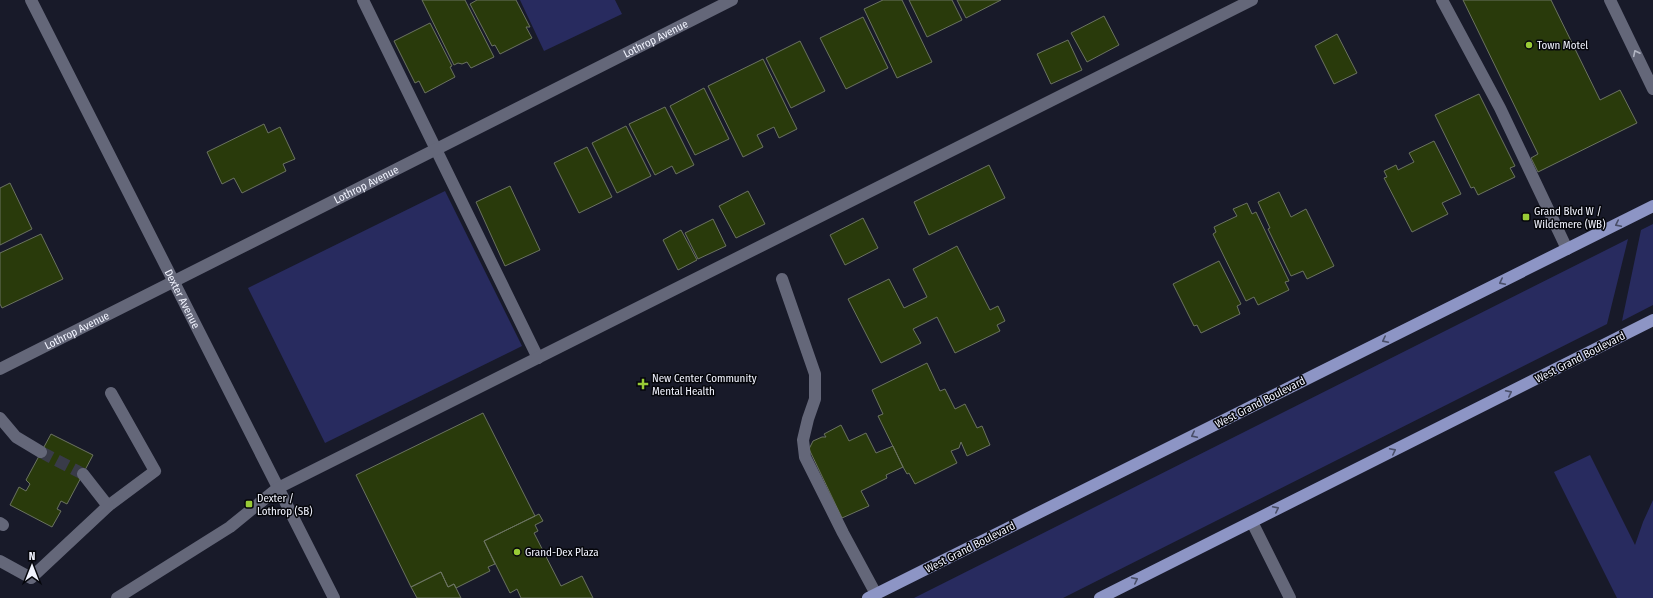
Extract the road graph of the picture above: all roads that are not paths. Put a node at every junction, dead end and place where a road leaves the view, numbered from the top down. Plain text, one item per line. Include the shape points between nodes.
1 (31, 0) edge
2 (363, 0) edge
3 (732, 0) edge
4 (1252, 0) edge
5 (1442, 0) edge
6 (1610, 0) edge
7 (1653, 88) edge
8 (436, 150) junction
9 (1653, 206) edge
10 (1567, 249) junction
11 (782, 278) dead end
12 (173, 282) junction
13 (1653, 320) edge
14 (538, 358) junction
15 (0, 369) edge
16 (112, 393) dead end
17 (0, 418) edge
18 (41, 452) tunnel mouth
19 (83, 474) tunnel mouth
20 (278, 488) junction
21 (108, 506) junction
22 (1252, 522) junction
23 (0, 561) edge
24 (872, 596) edge
25 (117, 598) edge
26 (334, 598) edge
27 (1100, 598) edge
28 (1290, 598) edge

1 - 12 street, Dexter Avenue
2 - 8 street
3 - 8 street, Lothrop Avenue
4 - 14 street
5 - 10 street via 1500,108
7 -> 6 street
8 - 12 street, Lothrop Avenue
8 - 14 street
9 -> 10 main road, West Grand Boulevard
10 -> 24 main road, West Grand Boulevard
11 - 24 street via 815,374 815,399 803,440 804,457
12 - 15 street, Lothrop Avenue
12 - 20 street, Dexter Avenue
22 -> 13 main road, West Grand Boulevard
14 - 20 street
16 - 21 street via 155,471
17 - 18 street via 16,437
19 - 21 street
20 - 25 street via 230,527
20 - 26 street, Dexter Avenue
21 - 23 street via 31,578
27 -> 22 main road, West Grand Boulevard
22 - 28 street

